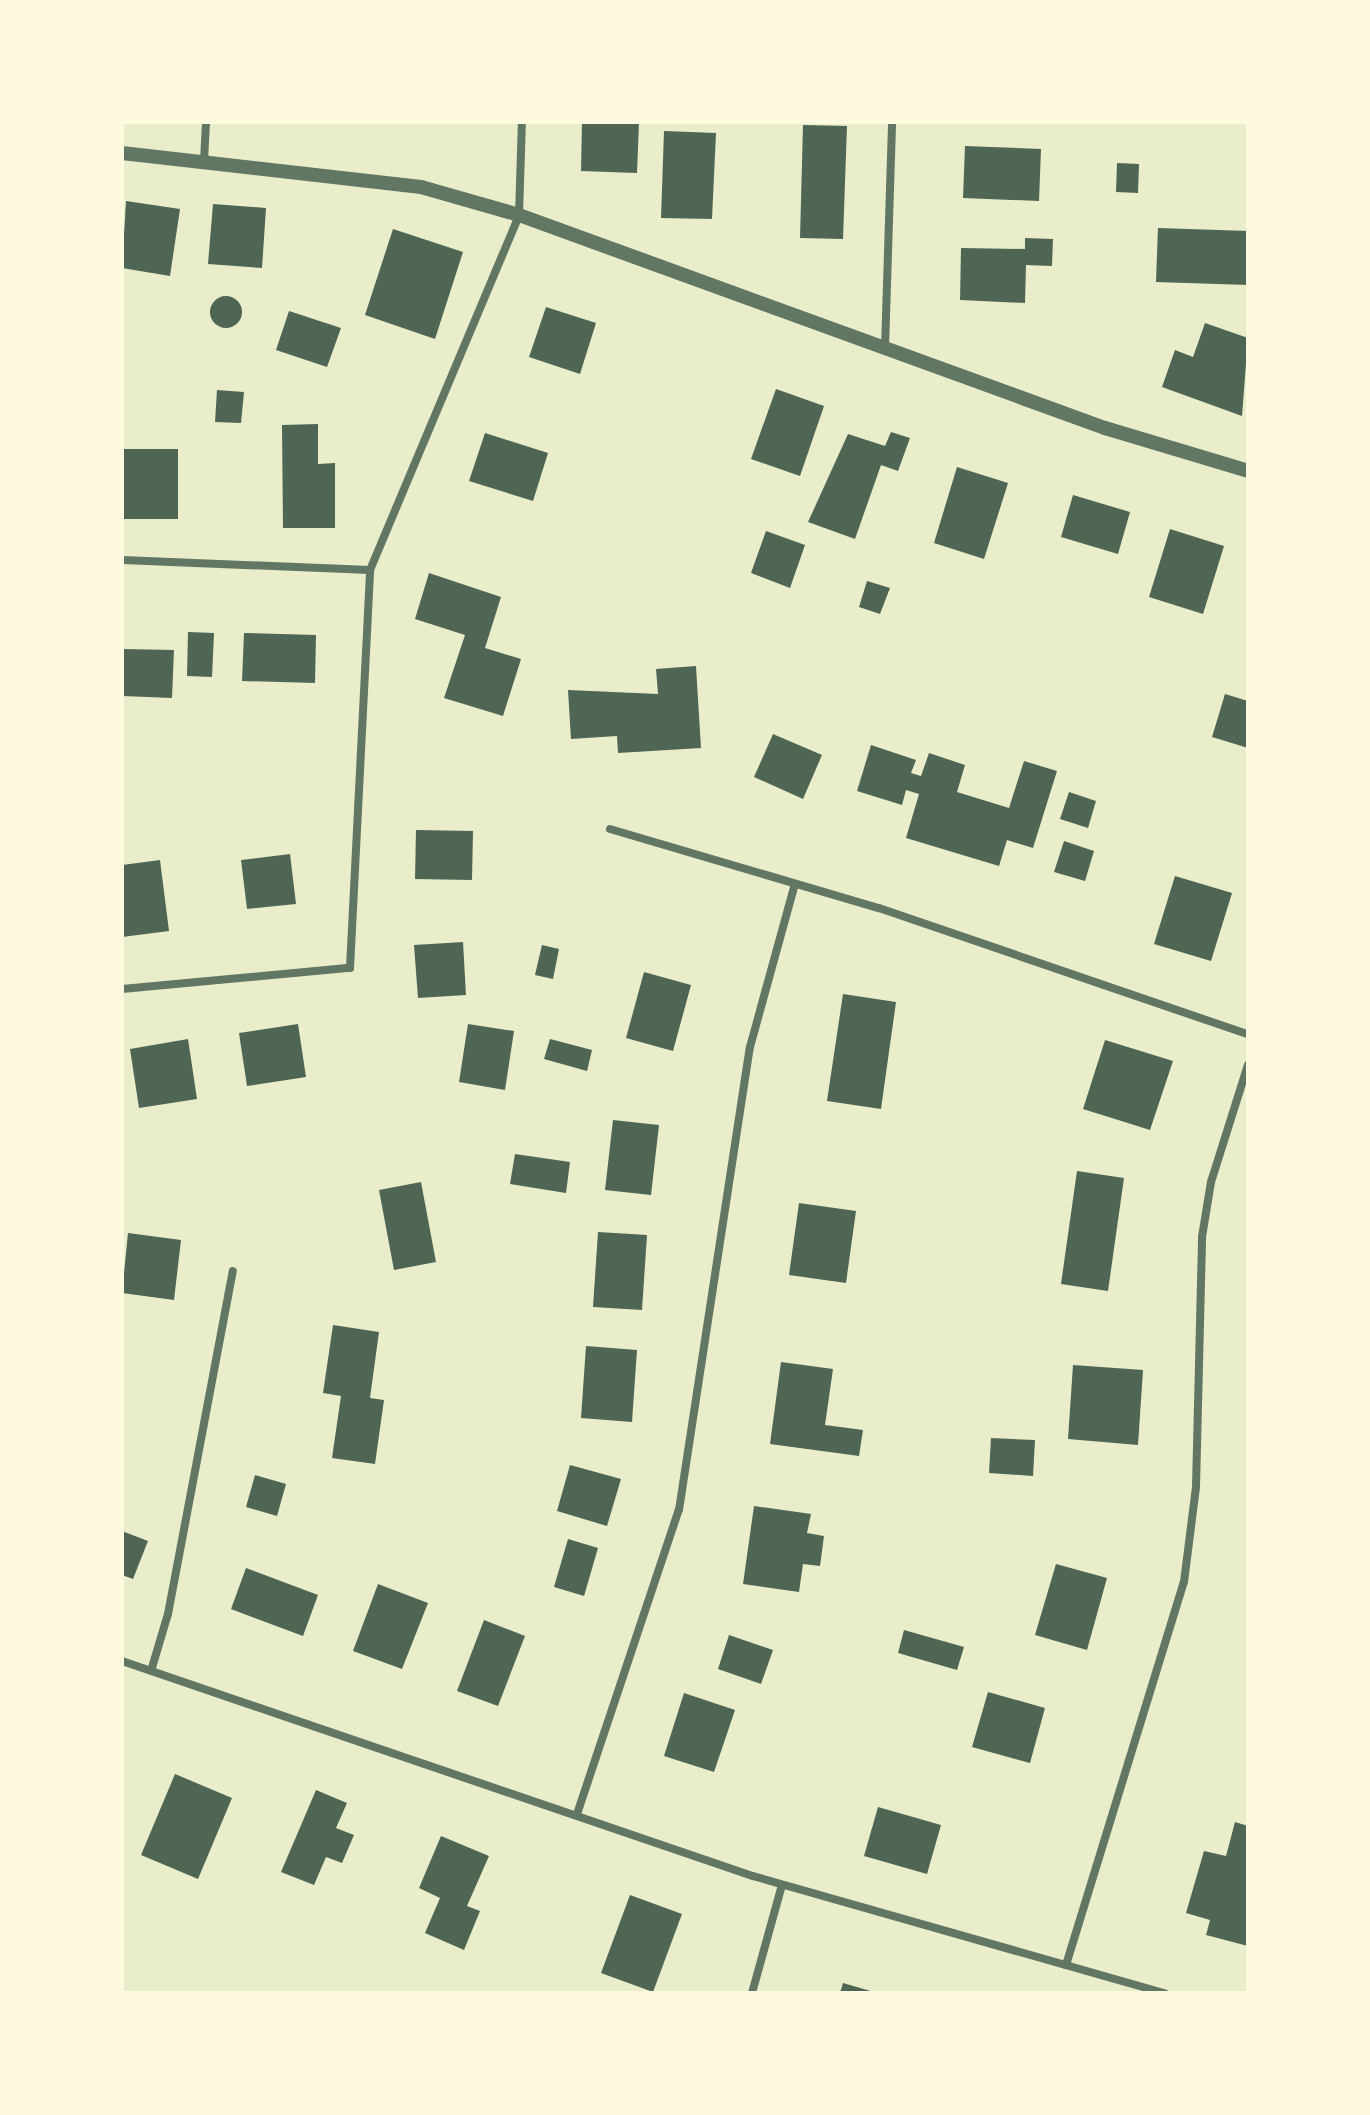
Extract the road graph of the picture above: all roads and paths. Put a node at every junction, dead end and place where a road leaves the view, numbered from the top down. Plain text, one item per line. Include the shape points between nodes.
1 (206, 122) edge
2 (522, 122) edge
3 (892, 122) edge
4 (122, 153) edge
5 (204, 161) junction
6 (519, 215) junction
7 (885, 349) junction
8 (1248, 471) edge
9 (122, 560) edge
10 (370, 570) junction
11 (610, 829) dead end
12 (795, 884) junction
13 (122, 989) edge
14 (1248, 1034) edge
15 (1248, 1065) edge
16 (233, 1271) dead end
17 (122, 1661) edge
18 (151, 1671) junction
19 (577, 1814) junction
20 (782, 1885) junction
21 (1066, 1965) junction
22 (752, 1993) edge
23 (1165, 1993) edge

1 - 5 street
2 - 6 street
3 - 7 street
4 - 5 street
5 - 6 street via 421,187
6 - 7 street
6 - 10 street
7 - 8 street
9 - 10 street
10 - 13 street via 350,968
11 - 12 street
12 - 14 street
12 - 19 street via 750,1047 679,1510
15 - 21 street via 1211,1182 1202,1237 1196,1487 1184,1582
16 - 18 street via 168,1614
17 - 18 street
18 - 19 street
19 - 20 street
20 - 21 street
20 - 22 street
21 - 23 street

